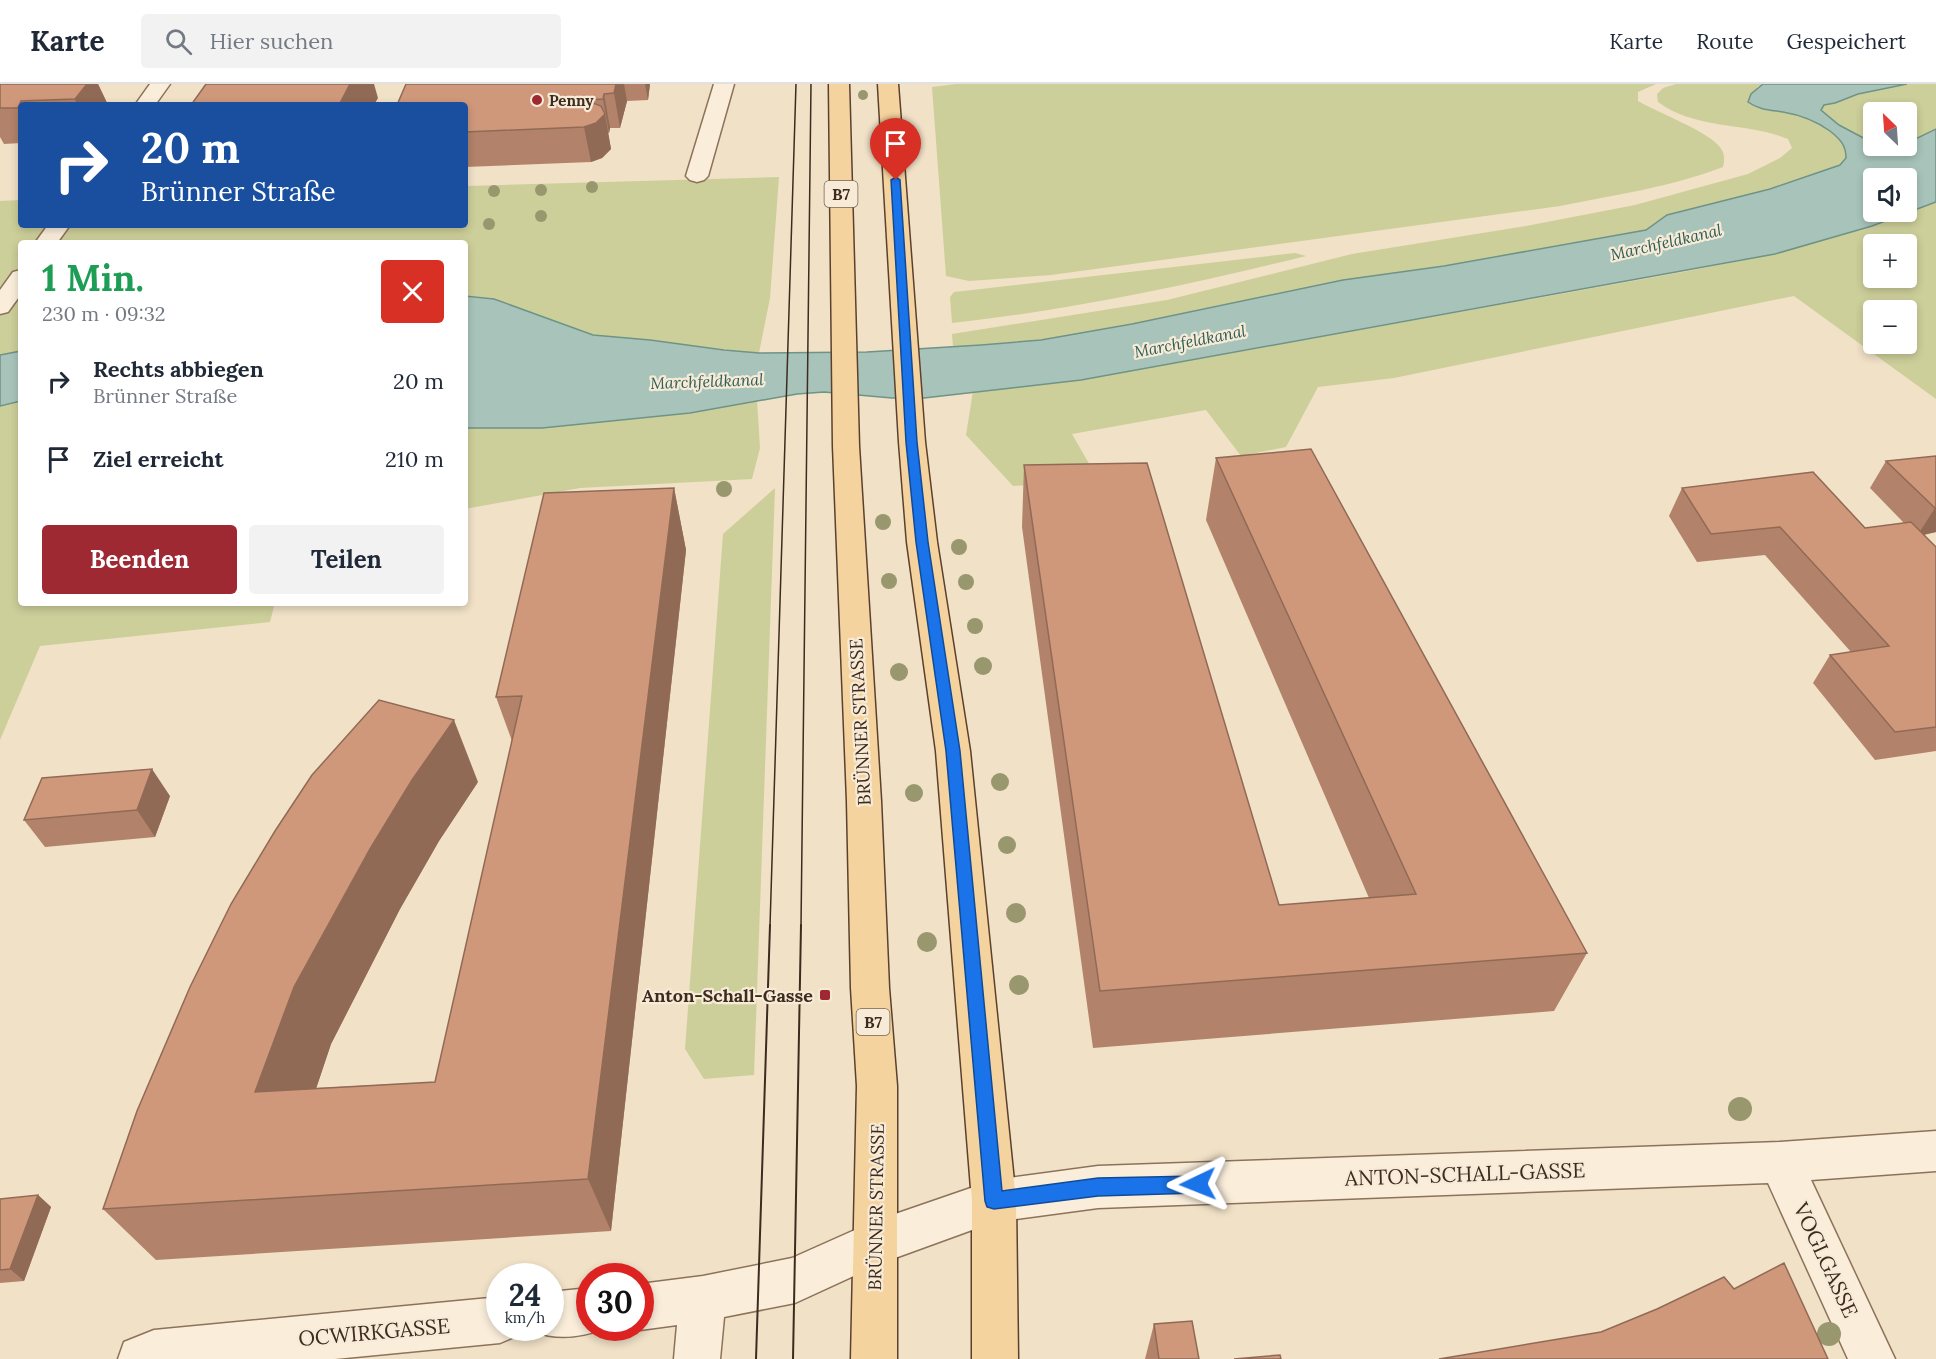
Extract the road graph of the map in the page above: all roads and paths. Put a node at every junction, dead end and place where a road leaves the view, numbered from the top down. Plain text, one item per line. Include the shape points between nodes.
1 (160, 84) edge
2 (724, 84) edge
3 (838, 84) edge
4 (888, 84) edge
5 (147, 102) edge
6 (697, 176) dead end
7 (18, 281) edge
8 (0, 307) edge
9 (1936, 1151) edge
10 (1780, 1162) junction
11 (994, 1201) junction
12 (875, 1243) junction
13 (703, 1299) junction
14 (654, 1305) edge
15 (486, 1321) edge
16 (141, 1359) edge
17 (697, 1359) edge
18 (874, 1359) edge
19 (995, 1359) edge
20 (1872, 1359) edge

1 - 5 street
2 - 6 street
3 - 12 main road, BRÜNNER STRASSE / B7 via 846,446 877,1086
4 - 11 main road via 912,442 922,542 953,751
7 - 8 street
9 - 10 street, ANTON-SCHALL-GASSE
10 - 11 street, ANTON-SCHALL-GASSE via 1098,1187
10 - 20 street, VOGLGASSE
11 - 12 street, ANTON-SCHALL-GASSE
11 - 19 main road
12 - 13 street via 795,1280
12 - 18 main road, BRÜNNER STRASSE / B7
13 - 14 street
13 - 17 street
15 - 16 street, OCWIRKGASSE via 154,1353

